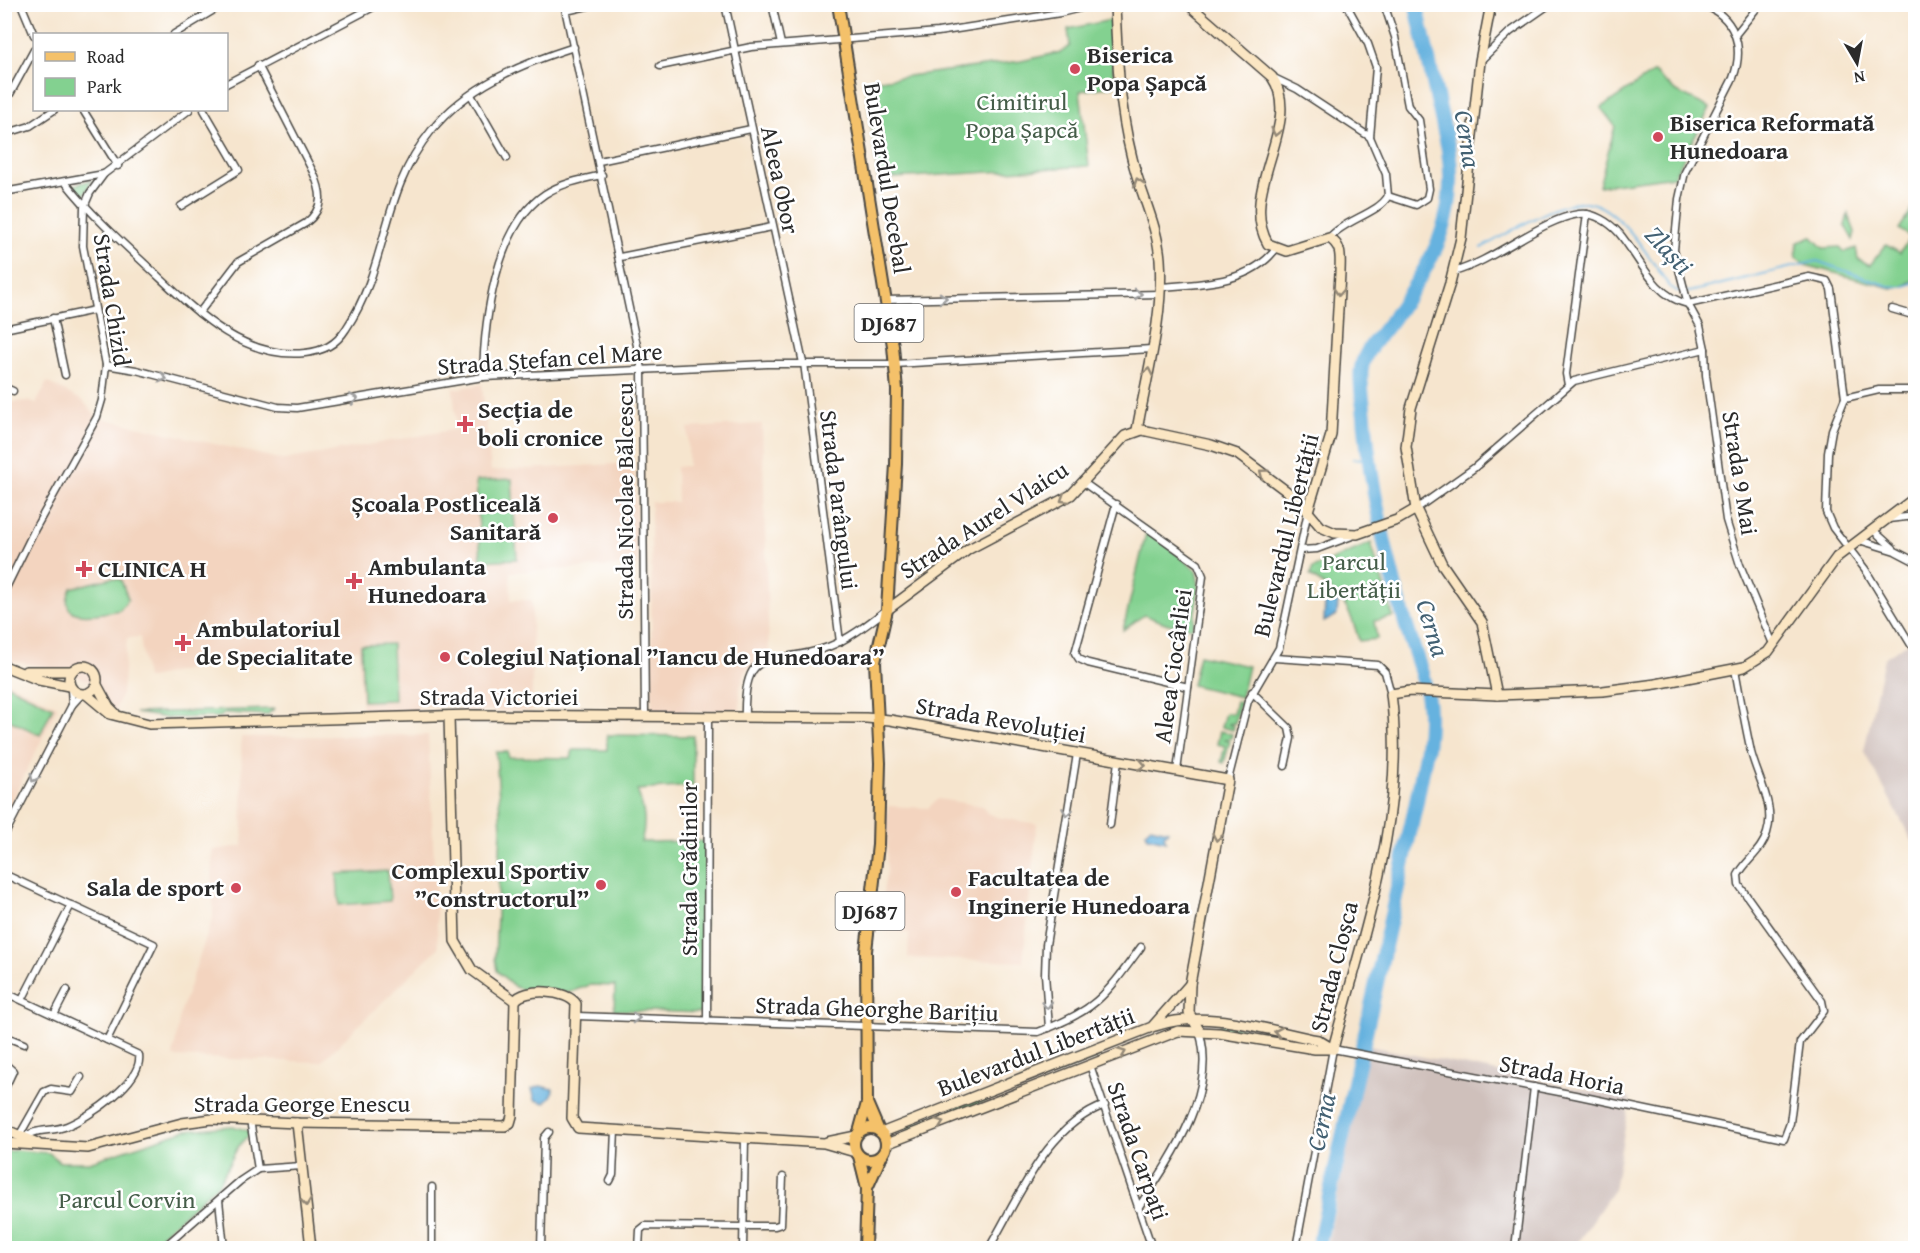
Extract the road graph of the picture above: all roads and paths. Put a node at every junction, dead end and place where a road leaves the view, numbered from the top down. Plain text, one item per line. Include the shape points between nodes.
1 (21, 4) edge
2 (224, 4) edge
3 (379, 4) edge
4 (596, 4) edge
5 (725, 4) edge
6 (772, 4) edge
7 (838, 4) edge
8 (1097, 4) edge
9 (1115, 4) edge
10 (1188, 4) edge
11 (1346, 4) edge
12 (1384, 4) edge
13 (1491, 4) edge
14 (1550, 4) edge
15 (1701, 4) edge
16 (1760, 4) edge
17 (1910, 4) edge
18 (565, 8) edge
19 (1916, 10) edge
20 (33, 33) edge
21 (176, 33) edge
22 (1736, 34) junction
23 (843, 40) junction
24 (781, 44) junction
25 (574, 47) junction
26 (735, 51) junction
27 (33, 52) edge
28 (1480, 62) junction
29 (258, 65) junction
30 (660, 66) dead end
31 (1272, 76) junction
32 (228, 83) edge
33 (10, 94) dead end
34 (471, 94) junction
35 (52, 111) edge
36 (84, 111) edge
37 (188, 111) edge
38 (205, 111) edge
39 (751, 129) junction
40 (4, 134) edge
41 (1370, 137) junction
42 (507, 158) dead end
43 (599, 161) junction
44 (118, 166) junction
45 (104, 174) junction
46 (602, 175) junction
47 (65, 182) junction
48 (4, 192) edge
49 (1388, 196) junction
50 (182, 206) dead end
51 (84, 207) junction
52 (1587, 214) junction
53 (772, 227) junction
54 (1329, 238) junction
55 (1276, 249) junction
56 (620, 257) junction
57 (1454, 272) junction
58 (1160, 290) junction
59 (885, 300) junction
60 (1688, 303) junction
61 (1892, 309) dead end
62 (95, 310) junction
63 (199, 313) junction
64 (1916, 316) edge
65 (53, 318) junction
66 (4, 329) edge
67 (1152, 349) junction
68 (1705, 349) junction
69 (804, 363) junction
70 (896, 364) junction
71 (106, 365) junction
72 (642, 369) junction
73 (65, 375) dead end
74 (483, 377) junction
75 (1568, 385) junction
76 (4, 387) edge
77 (1916, 390) edge
78 (13, 391) dead end
79 (1845, 398) junction
80 (1137, 430) junction
81 (1084, 483) junction
82 (1916, 497) edge
83 (1116, 504) junction
84 (1416, 509) junction
85 (1308, 511) junction
86 (1916, 516) edge
87 (1888, 519) junction
88 (1873, 530) junction
89 (1355, 535) junction
90 (1859, 540) junction
91 (1848, 548) junction
92 (1301, 550) junction
93 (1895, 551) junction
94 (1916, 562) edge
95 (4, 592) edge
96 (887, 610) junction
97 (840, 642) junction
98 (1773, 644) junction
99 (1916, 653) edge
100 (1275, 658) junction
101 (4, 666) edge
102 (1735, 669) junction
103 (71, 671) junction
104 (21, 672) junction
105 (97, 685) junction
106 (1188, 687) junction
107 (70, 688) junction
108 (1252, 692) junction
109 (84, 694) junction
110 (1391, 694) junction
111 (1497, 695) junction
112 (72, 705) junction
113 (449, 716) junction
114 (645, 717) junction
115 (708, 717) junction
116 (745, 717) junction
117 (122, 718) junction
118 (877, 719) junction
119 (1077, 754) junction
120 (1118, 761) junction
121 (1285, 766) dead end
122 (1177, 771) junction
123 (1228, 780) junction
124 (1110, 825) dead end
125 (4, 836) edge
126 (4, 874) edge
127 (71, 905) junction
128 (1141, 947) dead end
129 (1190, 984) junction
130 (67, 990) dead end
131 (4, 992) edge
132 (22, 1000) junction
133 (515, 1001) junction
134 (54, 1015) junction
135 (577, 1016) junction
136 (1192, 1019) junction
137 (707, 1021) junction
138 (866, 1027) junction
139 (1152, 1027) junction
140 (1049, 1028) junction
141 (1199, 1030) junction
142 (5, 1037) edge
143 (107, 1040) junction
144 (24, 1044) dead end
145 (1333, 1049) junction
146 (4, 1063) edge
147 (1090, 1065) junction
148 (81, 1077) dead end
149 (1534, 1087) junction
150 (5, 1088) edge
151 (867, 1103) junction
152 (1106, 1106) junction
153 (250, 1120) junction
154 (297, 1123) junction
155 (4, 1129) edge
156 (615, 1131) junction
157 (549, 1132) dead end
158 (880, 1132) junction
159 (857, 1134) junction
160 (20, 1137) junction
161 (745, 1138) junction
162 (4, 1143) edge
163 (824, 1143) junction
164 (54, 1148) junction
165 (884, 1149) junction
166 (857, 1154) junction
167 (302, 1166) junction
168 (258, 1169) junction
169 (783, 1177) dead end
170 (610, 1181) dead end
171 (432, 1187) dead end
172 (867, 1188) junction
173 (219, 1200) junction
174 (1138, 1208) junction
175 (743, 1227) junction
176 (163, 1248) edge
177 (224, 1248) edge
178 (311, 1248) edge
179 (432, 1248) edge
180 (541, 1248) edge
181 (639, 1248) edge
182 (743, 1248) edge
183 (866, 1248) edge
184 (989, 1248) edge
185 (1152, 1248) edge
186 (1296, 1248) edge
187 (1515, 1248) edge

1 - 20 street
2 - 21 street
3 - 29 street
4 - 18 street
5 - 26 street, Aleea Obor
6 - 24 street
7 - 23 main road, Bulevardul Decebal / DJ687
8 - 23 street via 979,26
58 -> 9 street via 1156,230 1134,170 1121,104
10 - 31 street
11 - 41 street via 1376,67
12 - 49 street via 1395,37 1408,106 1419,120 1429,189 1427,198 1416,205
13 - 28 street
14 - 28 street via 1510,32
15 - 22 street via 1724,17
16 - 22 street
17 - 19 street
18 - 25 street, Strada Nicolae Bălcescu
22 - 60 street, Strada 9 Mai via 1736,68 1682,181 1674,249
23 - 24 street
23 - 59 main road, Bulevardul Decebal / DJ687
24 - 26 street
25 - 34 street via 519,66
25 - 43 street, Strada Nicolae Bălcescu
26 - 30 street
26 - 39 street, Aleea Obor
27 - 33 street
28 - 57 street
29 - 32 street
29 - 63 street via 313,172 321,195 320,205 306,223 233,267
31 - 41 street
31 -> 55 street via 1278,85 1281,107 1259,215 1264,237
34 - 42 street
34 - 63 street via 443,117 409,163 391,204 370,283 337,341 317,351 275,352 229,334
35 - 40 street via 30,126
36 - 44 street
37 - 44 street, Strada Chizid
38 - 50 street via 239,170
39 - 43 street
39 - 53 street, Aleea Obor
41 - 49 street via 1386,174
43 - 46 street, Strada Nicolae Bălcescu
44 - 45 street, Strada Chizid
45 - 47 street
45 - 51 street, Strada Chizid
46 - 56 street, Strada Nicolae Bălcescu
46 - 74 street via 548,193 532,206 518,227 500,264 491,295 485,323
47 - 48 street
47 - 51 street
49 - 54 street via 1339,227
51 - 62 street, Strada Chizid via 82,240
51 - 63 street
52 - 57 street via 1562,219
52 - 60 street via 1617,231 1665,294
52 - 75 street via 1566,374
53 - 56 street
53 - 69 street, Aleea Obor
54 - 55 street via 1292,250
54 -> 85 street, Bulevardul Libertății via 1336,243 1340,256 1332,420 1330,444
55 - 58 street via 1261,264 1225,280
56 - 72 street, Strada Nicolae Bălcescu
57 - 84 street via 1406,430 1407,463
59 -> 58 street
58 - 67 street
59 - 70 main road, Bulevardul Decebal / DJ687
60 - 68 street, Strada 9 Mai via 1700,326
60 - 79 street via 1809,277 1827,281
61 - 64 street
62 - 65 street
62 - 71 street, Strada Chizid
65 - 66 street
65 - 73 street
67 - 70 street, Strada Ștefan cel Mare
80 -> 67 street
68 - 75 street
68 - 98 street, Strada 9 Mai via 1726,520
69 - 70 street, Strada Ștefan cel Mare
69 - 72 street, Strada Ștefan cel Mare
69 - 97 street, Strada Parângului
70 - 96 main road, Bulevardul Decebal / DJ687 via 896,464
71 -> 74 street, Strada Ștefan cel Mare via 288,408
71 - 95 street, Strada Chizid via 97,417
72 - 74 street, Strada Ștefan cel Mare
72 - 114 street, Strada Nicolae Bălcescu
75 - 84 street via 1474,468
76 - 78 street
77 - 79 street via 1879,390
79 - 91 street via 1832,430 1826,465 1826,512
80 - 81 street, Strada Aurel Vlaicu via 1117,444
85 -> 80 street via 1237,454
81 - 83 street, Aleea Ciocârliei
81 -> 96 street, Strada Aurel Vlaicu via 1060,502 969,549
82 - 87 street
83 - 106 street, Aleea Ciocârliei via 1201,570 1204,584
83 - 106 street via 1075,653 1088,663
84 - 89 street
84 - 111 street via 1439,558 1482,622
85 - 89 street via 1321,527
85 - 92 street, Bulevardul Libertății
86 - 87 street
87 - 88 street
88 - 90 street
88 - 93 street
89 - 92 street via 1317,549
90 - 91 street
90 - 93 street
91 - 98 street via 1828,567
91 - 99 street
92 - 100 street, Bulevardul Libertății
93 - 94 street
96 - 97 street
96 - 118 main road, Strada Aurel Vlaicu / DJ687 via 875,651
97 - 116 street via 758,666 747,679
98 - 102 street via 1758,660
100 - 108 street, Bulevardul Libertății
100 - 110 street, Bulevardul Libertății via 1378,665 1385,672
101 - 104 street, Strada Victoriei
102 - 111 street via 1628,688
102 - 149 street, Strada Horia via 1769,816 1768,832 1738,875 1739,885 1822,1001 1824,1011 1800,1042 1790,1123 1784,1138
103 - 104 street, Strada Victoriei
103 - 105 street, Strada Victoriei via 88,666 95,672
103 - 107 street
104 - 107 street, Strada Victoriei
105 - 109 street
105 - 117 street, Strada Victoriei via 109,707
106 - 122 street, Aleea Ciocârliei
107 - 109 street, Strada Victoriei
107 - 112 street
108 - 121 street via 1289,728 1291,738
108 - 123 street, Bulevardul Libertății
109 - 112 street
109 - 117 street, Strada Victoriei
110 - 111 street via 1410,691
110 - 145 street, Strada Cloșca via 1395,766 1391,815
112 -> 125 street
113 - 114 street, Strada Victoriei
113 - 117 street, Strada Victoriei via 149,724
113 - 133 street via 455,941 472,970
114 - 115 street, Strada Victoriei
115 - 116 street, Strada Victoriei
115 - 137 street, Strada Grădinilor
116 - 118 street, Strada Victoriei
118 - 119 street, Strada Revoluției
118 - 138 main road, Strada Aurel Vlaicu / DJ687 via 878,845 866,951
119 - 120 street, Strada Revoluției
119 -> 140 street via 1046,945
120 -> 122 street, Strada Revoluției
120 - 124 street
122 - 123 street, Strada Revoluției
123 -> 129 street, Bulevardul Libertății
126 - 127 street
127 - 132 street
127 - 143 street via 154,944
128 - 140 street, Strada Gheorghe Barițiu via 1098,1002
129 - 136 street, Bulevardul Libertății via 1188,1005
129 - 139 street, Bulevardul Libertății
130 - 134 street
131 - 132 street
132 - 134 street
133 - 135 street via 524,994 562,995 574,1000
133 - 154 street, Strada George Enescu via 510,1123
134 - 143 street
135 -> 137 street, Strada Gheorghe Barițiu
135 - 156 street via 572,1118 578,1128
136 - 139 street
136 - 141 street
145 -> 136 street via 1318,1040
137 - 138 street, Strada Gheorghe Barițiu
138 - 140 street, Strada Gheorghe Barițiu via 1038,1032
138 - 151 main road, Strada Aurel Vlaicu / DJ687
139 - 158 street, Bulevardul Libertății
141 - 145 street, Bulevardul Libertății
147 -> 141 street, Bulevardul Libertății via 1174,1032
141 - 174 street via 1203,1067 1188,1128
142 - 144 street
143 - 160 street via 139,1055 139,1069 134,1077 93,1112 66,1126
145 - 149 street, Strada Horia
145 - 186 street, Strada Cloșca
146 - 150 street via 13,1071
147 - 152 street, Strada Carpați
165 -> 147 street, Bulevardul Libertății
148 - 160 street via 72,1092 51,1089 42,1093
149 - 187 street
151 - 158 main road, Strada Aurel Vlaicu / DJ687
151 - 159 main road, Strada Aurel Vlaicu / DJ687
152 - 174 street, Strada Carpați
152 - 184 street via 1078,1119 1056,1142
153 - 154 street, Strada George Enescu
153 - 164 street, Strada George Enescu via 196,1120 106,1145
153 - 168 street
154 - 167 street
155 - 160 street, Strada George Enescu
156 - 161 street
156 - 170 street
157 - 180 street via 543,1138
158 - 159 main road via 869,1128
158 - 165 main road, DJ687
159 - 163 street
159 - 166 main road, DJ687
160 - 164 street, Strada George Enescu
161 - 163 street
161 - 175 street
162 - 164 street, Strada George Enescu
163 - 166 street
165 - 166 main road via 874,1160
165 - 172 main road, DJ687
166 - 172 main road, DJ687
167 - 168 street
167 -> 178 street
168 - 173 street
169 - 175 street via 781,1224
171 - 179 street
172 - 183 main road, DJ687
173 - 176 street
173 - 177 street
174 - 185 street, Strada Carpați
175 - 181 street via 645,1226 640,1230
175 - 182 street

